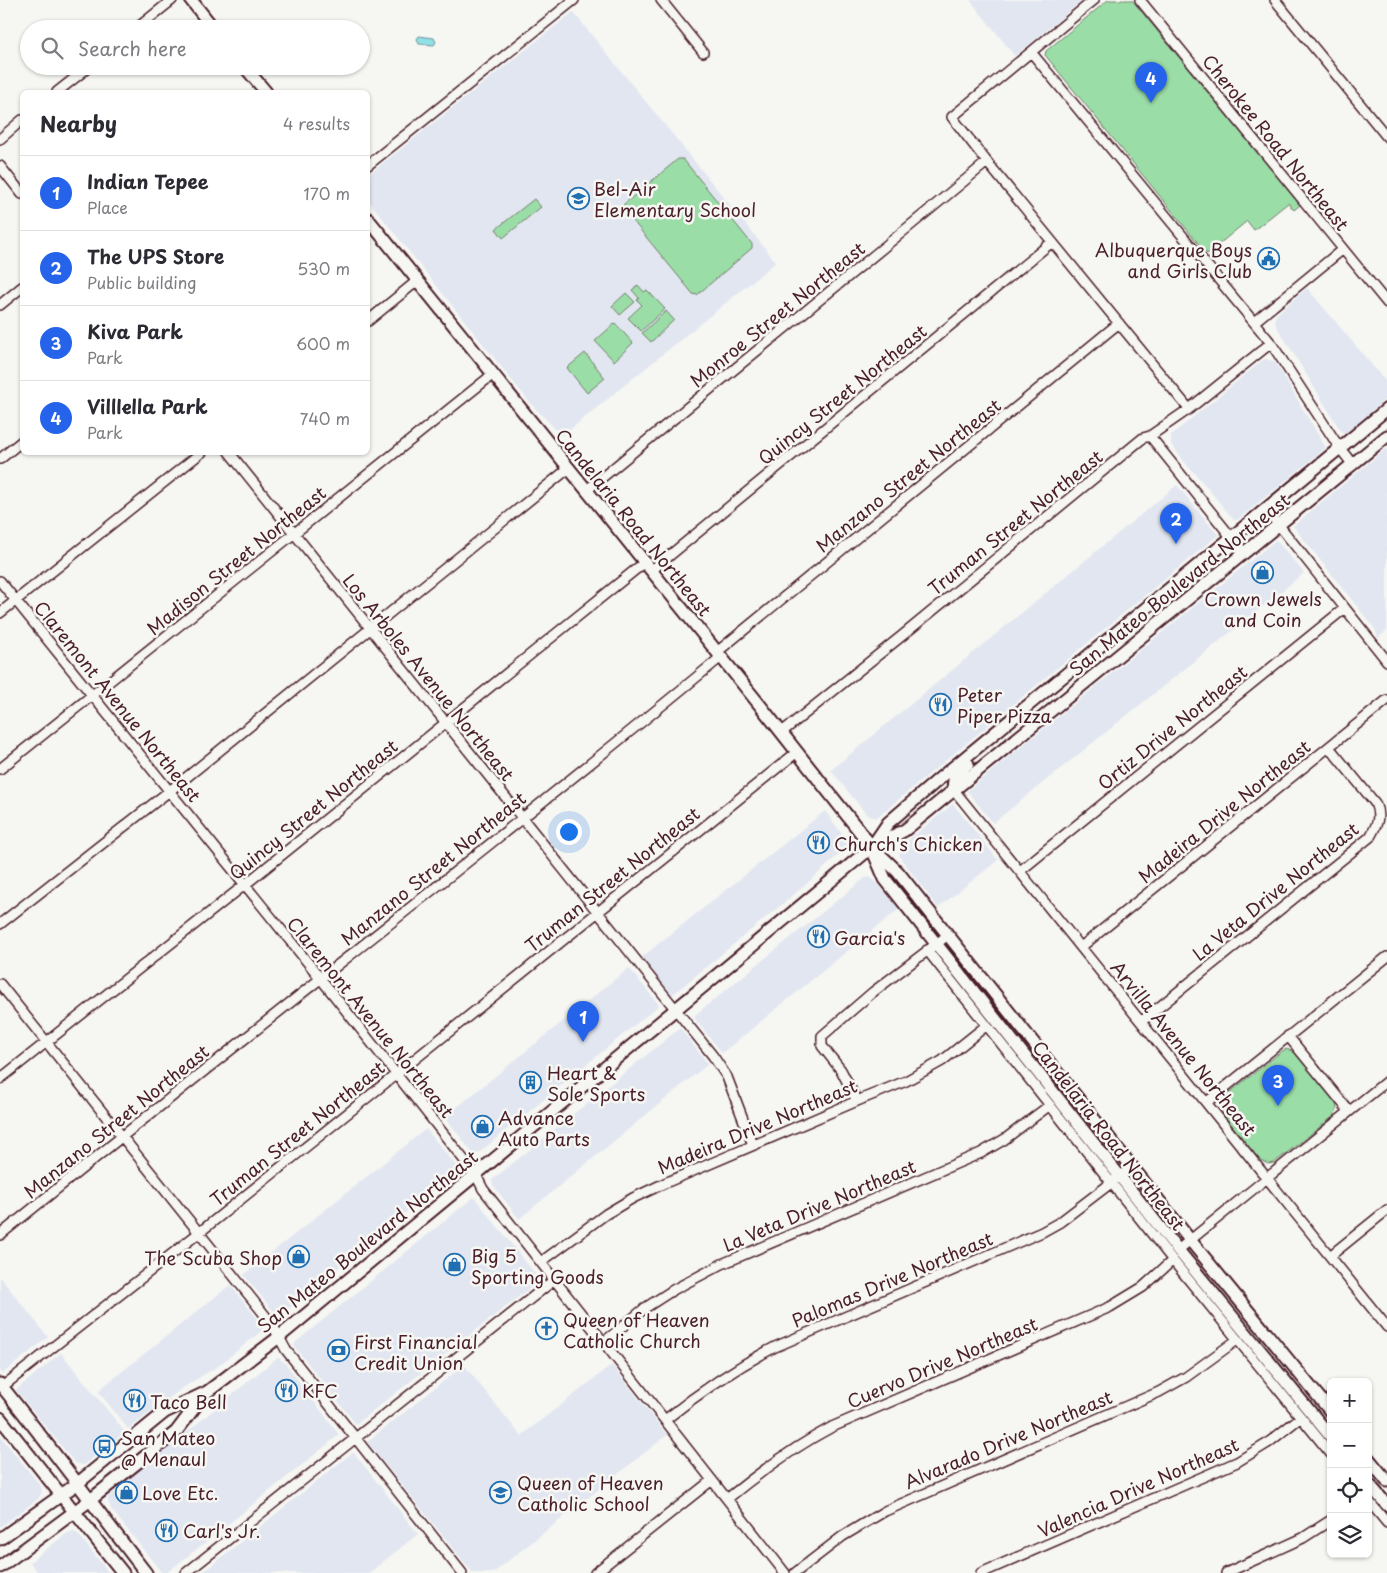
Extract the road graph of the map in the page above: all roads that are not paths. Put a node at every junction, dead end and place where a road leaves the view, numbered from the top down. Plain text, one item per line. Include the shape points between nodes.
1 (172, 0) edge
2 (574, 0) edge
3 (661, 0) edge
4 (1094, 0) edge
5 (1140, 0) edge
6 (1275, 0) edge
7 (194, 1) edge
8 (147, 20) edge
9 (208, 20) edge
10 (703, 52) dead end
11 (1031, 52) junction
12 (79, 75) edge
13 (251, 75) edge
14 (60, 90) edge
15 (263, 90) edge
16 (20, 122) edge
17 (1387, 137) edge
18 (0, 138) edge
19 (987, 162) junction
20 (370, 163) edge
21 (0, 166) edge
22 (20, 191) edge
23 (370, 222) edge
24 (1052, 242) junction
25 (1343, 249) junction
26 (417, 281) junction
27 (20, 289) edge
28 (1387, 303) edge
29 (0, 305) edge
30 (370, 319) edge
31 (1254, 322) junction
32 (1119, 323) junction
33 (1271, 343) junction
34 (492, 375) junction
35 (1189, 408) junction
36 (1387, 409) edge
37 (1150, 436) junction
38 (1387, 436) edge
39 (20, 443) edge
40 (1339, 447) junction
41 (198, 455) edge
42 (230, 455) edge
43 (0, 459) edge
44 (1353, 465) junction
45 (569, 468) junction
46 (587, 490) junction
47 (1266, 509) junction
48 (1279, 524) junction
49 (294, 535) junction
50 (1232, 537) junction
51 (1244, 553) junction
52 (649, 566) junction
53 (0, 580) edge
54 (16, 601) junction
55 (1345, 608) junction
56 (0, 613) edge
57 (369, 629) junction
58 (719, 654) junction
59 (1387, 661) edge
60 (93, 695) junction
61 (1387, 700) edge
62 (1016, 715) junction
63 (445, 724) junction
64 (782, 732) junction
65 (1330, 747) junction
66 (797, 752) junction
67 (0, 769) edge
68 (954, 790) junction
69 (169, 791) junction
70 (522, 818) junction
71 (872, 847) junction
72 (1020, 871) junction
73 (244, 884) junction
74 (597, 912) junction
75 (0, 924) edge
76 (948, 934) junction
77 (931, 947) junction
78 (1081, 947) junction
79 (1387, 956) edge
80 (321, 979) junction
81 (0, 984) edge
82 (675, 1010) junction
83 (1142, 1021) junction
84 (988, 1025) junction
85 (1288, 1036) junction
86 (46, 1041) junction
87 (396, 1074) junction
88 (0, 1079) edge
89 (1387, 1081) edge
90 (857, 1100) junction
91 (1207, 1102) junction
92 (1050, 1105) junction
93 (1349, 1111) junction
94 (122, 1135) junction
95 (754, 1145) junction
96 (1132, 1167) junction
97 (476, 1175) junction
98 (1268, 1178) junction
99 (1116, 1180) junction
100 (1387, 1210) edge
101 (200, 1232) junction
102 (0, 1235) edge
103 (1190, 1240) junction
104 (1176, 1256) junction
105 (1330, 1256) junction
106 (541, 1262) junction
107 (554, 1280) junction
108 (1387, 1327) edge
109 (279, 1337) junction
110 (1238, 1340) junction
111 (604, 1342) junction
112 (1, 1386) edge
113 (207, 1392) junction
114 (1327, 1407) edge
115 (1301, 1417) junction
116 (0, 1418) edge
117 (665, 1420) junction
118 (1327, 1432) edge
119 (356, 1438) junction
120 (1327, 1449) edge
121 (1372, 1463) edge
122 (712, 1480) junction
123 (1386, 1480) edge
124 (78, 1483) junction
125 (1372, 1486) edge
126 (1372, 1489) edge
127 (61, 1494) junction
128 (727, 1499) junction
129 (89, 1501) junction
130 (1372, 1505) edge
131 (1387, 1506) edge
132 (74, 1512) junction
133 (1327, 1523) edge
134 (1387, 1523) edge
135 (0, 1539) edge
136 (0, 1567) edge
137 (122, 1573) edge
138 (146, 1573) edge
139 (186, 1573) edge
140 (462, 1573) edge
141 (595, 1573) edge
142 (785, 1573) edge
143 (795, 1573) edge
144 (981, 1573) edge
145 (1226, 1573) edge

1 - 8 street
2 - 20 street
3 - 10 street
4 - 11 street
5 - 25 street, Cherokee Road Northeast
6 - 17 street
7 - 9 main road
11 - 19 street via 952,117
11 - 31 street
12 - 14 street
13 - 15 main road
16 - 18 street
19 - 24 street
19 - 46 street, Monroe Street Northeast
21 - 22 street
23 - 26 main road, Candelaria Road Northeast
24 - 32 street
24 - 52 street, Quincy Street Northeast
25 - 28 street, Cherokee Road Northeast
25 - 31 street
26 - 30 street
26 - 34 main road, Candelaria Road Northeast
27 - 29 street
31 - 33 street
32 - 35 street
32 - 58 street, Manzano Street Northeast
33 - 35 street, Truman Street Northeast
33 - 40 street
34 - 45 main road, Candelaria Road Northeast
34 - 49 street, Madison Street Northeast
35 - 37 street, Truman Street Northeast
36 - 40 main road, San Mateo Boulevard Northeast
37 - 50 street
37 - 64 street, Truman Street Northeast via 1143,438
38 - 44 main road, San Mateo Boulevard Northeast
39 - 43 street
40 - 44 street
40 - 47 main road, San Mateo Boulevard Northeast
41 - 54 street
42 - 49 street, Los Arboles Avenue Northeast
44 - 48 main road, San Mateo Boulevard Northeast
45 - 46 main road, Candelaria Road Northeast
45 - 57 street
46 - 52 main road, Candelaria Road Northeast
47 - 48 street
47 - 50 main road, San Mateo Boulevard Northeast
48 - 51 main road, San Mateo Boulevard Northeast
48 - 55 street
49 - 57 street, Los Arboles Avenue Northeast
49 - 60 street, Madison Street Northeast
50 - 51 street
50 - 62 main road, San Mateo Boulevard Northeast
51 - 68 main road, San Mateo Boulevard Northeast
52 - 58 main road, Candelaria Road Northeast
52 - 63 street, Quincy Street Northeast
53 - 54 street, Claremont Avenue Northeast
54 - 56 street
54 - 60 street, Claremont Avenue Northeast
55 - 59 street
55 - 72 street, Ortiz Drive Northeast
57 - 63 street, Los Arboles Avenue Northeast
57 - 69 street
58 - 64 main road, Candelaria Road Northeast
58 - 70 street, Manzano Street Northeast
60 - 67 street, Madison Street Northeast
60 - 69 street, Claremont Avenue Northeast
61 - 65 street, Madeira Drive Northeast
62 - 68 main road via 996,741 957,774
62 - 71 main road, San Mateo Boulevard Northeast via 888,823
63 - 70 street, Los Arboles Avenue Northeast
63 - 73 street, Quincy Street Northeast
64 - 66 main road, Candelaria Road Northeast
65 - 78 street, Madeira Drive Northeast
65 - 83 street, La Veta Drive Northeast via 1375,803 1379,813 1378,824 1370,837
66 - 71 main road, Candelaria Road Northeast
66 - 74 street, Truman Street Northeast
68 - 71 main road, San Mateo Boulevard Northeast via 904,830
68 - 72 street, Arvilla Avenue Northeast
69 - 73 street, Claremont Avenue Northeast
69 - 75 street
70 - 74 street, Los Arboles Avenue Northeast
70 - 80 street, Manzano Street Northeast
71 - 76 main road, Candelaria Road Northeast via 898,872
71 - 77 main road, Candelaria Road Northeast via 885,879
71 - 82 main road, San Mateo Boulevard Northeast
72 - 78 street, Arvilla Avenue Northeast
73 - 80 street, Claremont Avenue Northeast
73 - 86 street, Quincy Street Northeast
74 - 82 street, Los Arboles Avenue Northeast
74 - 87 street, Truman Street Northeast
76 - 77 street
76 - 96 main road, Candelaria Road Northeast
77 - 84 street
77 - 90 street via 822,1036 822,1046 841,1070
77 - 99 main road, Candelaria Road Northeast
78 - 83 street, Arvilla Avenue Northeast
79 - 85 street
80 - 87 street, Claremont Avenue Northeast
80 - 94 street, Manzano Street Northeast
81 - 86 street
82 - 95 street, Los Arboles Avenue Northeast via 727,1077
82 - 97 main road, San Mateo Boulevard Northeast
83 - 91 street, Arvilla Avenue Northeast
84 - 90 street, Madeira Drive Northeast via 932,1068
84 - 92 street
85 - 91 street
85 - 93 street
86 - 88 street, Quincy Street Northeast
86 - 94 street
87 - 97 street, Claremont Avenue Northeast
87 - 101 street, Truman Street Northeast
89 - 93 street, Cuervo Drive Northeast
90 - 95 street, Madeira Drive Northeast
91 - 98 street, Arvilla Avenue Northeast
92 - 99 street
92 - 111 street, La Veta Drive Northeast via 981,1153 722,1264 645,1308
93 - 98 street, Cuervo Drive Northeast
94 - 101 street
94 - 102 street, Manzano Street Northeast
95 - 106 street, Madeira Drive Northeast via 633,1198
96 - 99 street, Palomas Drive Northeast
96 - 103 main road, Candelaria Road Northeast
97 - 106 street, Claremont Avenue Northeast via 483,1189
97 - 109 main road, San Mateo Boulevard Northeast
98 - 103 street, Cuervo Drive Northeast
98 - 105 street, Arvilla Avenue Northeast
99 - 104 main road, Candelaria Road Northeast
99 - 117 street, Palomas Drive Northeast via 1042,1232 757,1356 697,1394
100 - 105 street
101 - 109 street via 272,1323
101 - 112 street, Truman Street Northeast
103 - 104 street, Cuervo Drive Northeast
103 - 114 main road, Candelaria Road Northeast
104 - 110 street
104 - 118 main road, Candelaria Road Northeast
104 - 128 street, Cuervo Drive Northeast via 1143,1287 1110,1307 813,1437
105 - 108 street, Arvilla Avenue Northeast
106 - 107 street, Claremont Avenue Northeast
107 - 111 street, Claremont Avenue Northeast
107 - 119 street
109 - 113 main road, San Mateo Boulevard Northeast
109 - 119 street
110 - 115 street
110 - 143 street, Alvarado Drive Northeast via 1159,1392 872,1517
111 - 117 street, Claremont Avenue Northeast
112 - 124 main road
113 - 124 main road, San Mateo Boulevard Northeast via 165,1412
113 - 129 main road, San Mateo Boulevard Northeast via 176,1432
115 - 120 street
115 - 144 street, Valencia Drive Northeast via 1238,1462
116 - 127 main road
117 - 122 street, Claremont Avenue Northeast
119 - 139 street
119 - 140 street
121 - 123 main road
122 - 128 street, Claremont Avenue Northeast
122 - 141 street
123 - 125 street
124 - 127 main road, San Mateo Boulevard Northeast
124 - 129 main road
126 - 131 main road
127 - 132 main road
127 - 135 main road, San Mateo Boulevard Northeast
128 - 142 street, Claremont Avenue Northeast
129 - 132 main road, San Mateo Boulevard Northeast
129 - 138 main road
130 - 134 street
132 - 136 main road, San Mateo Boulevard Northeast
132 - 137 main road
133 - 145 street via 1304,1538

